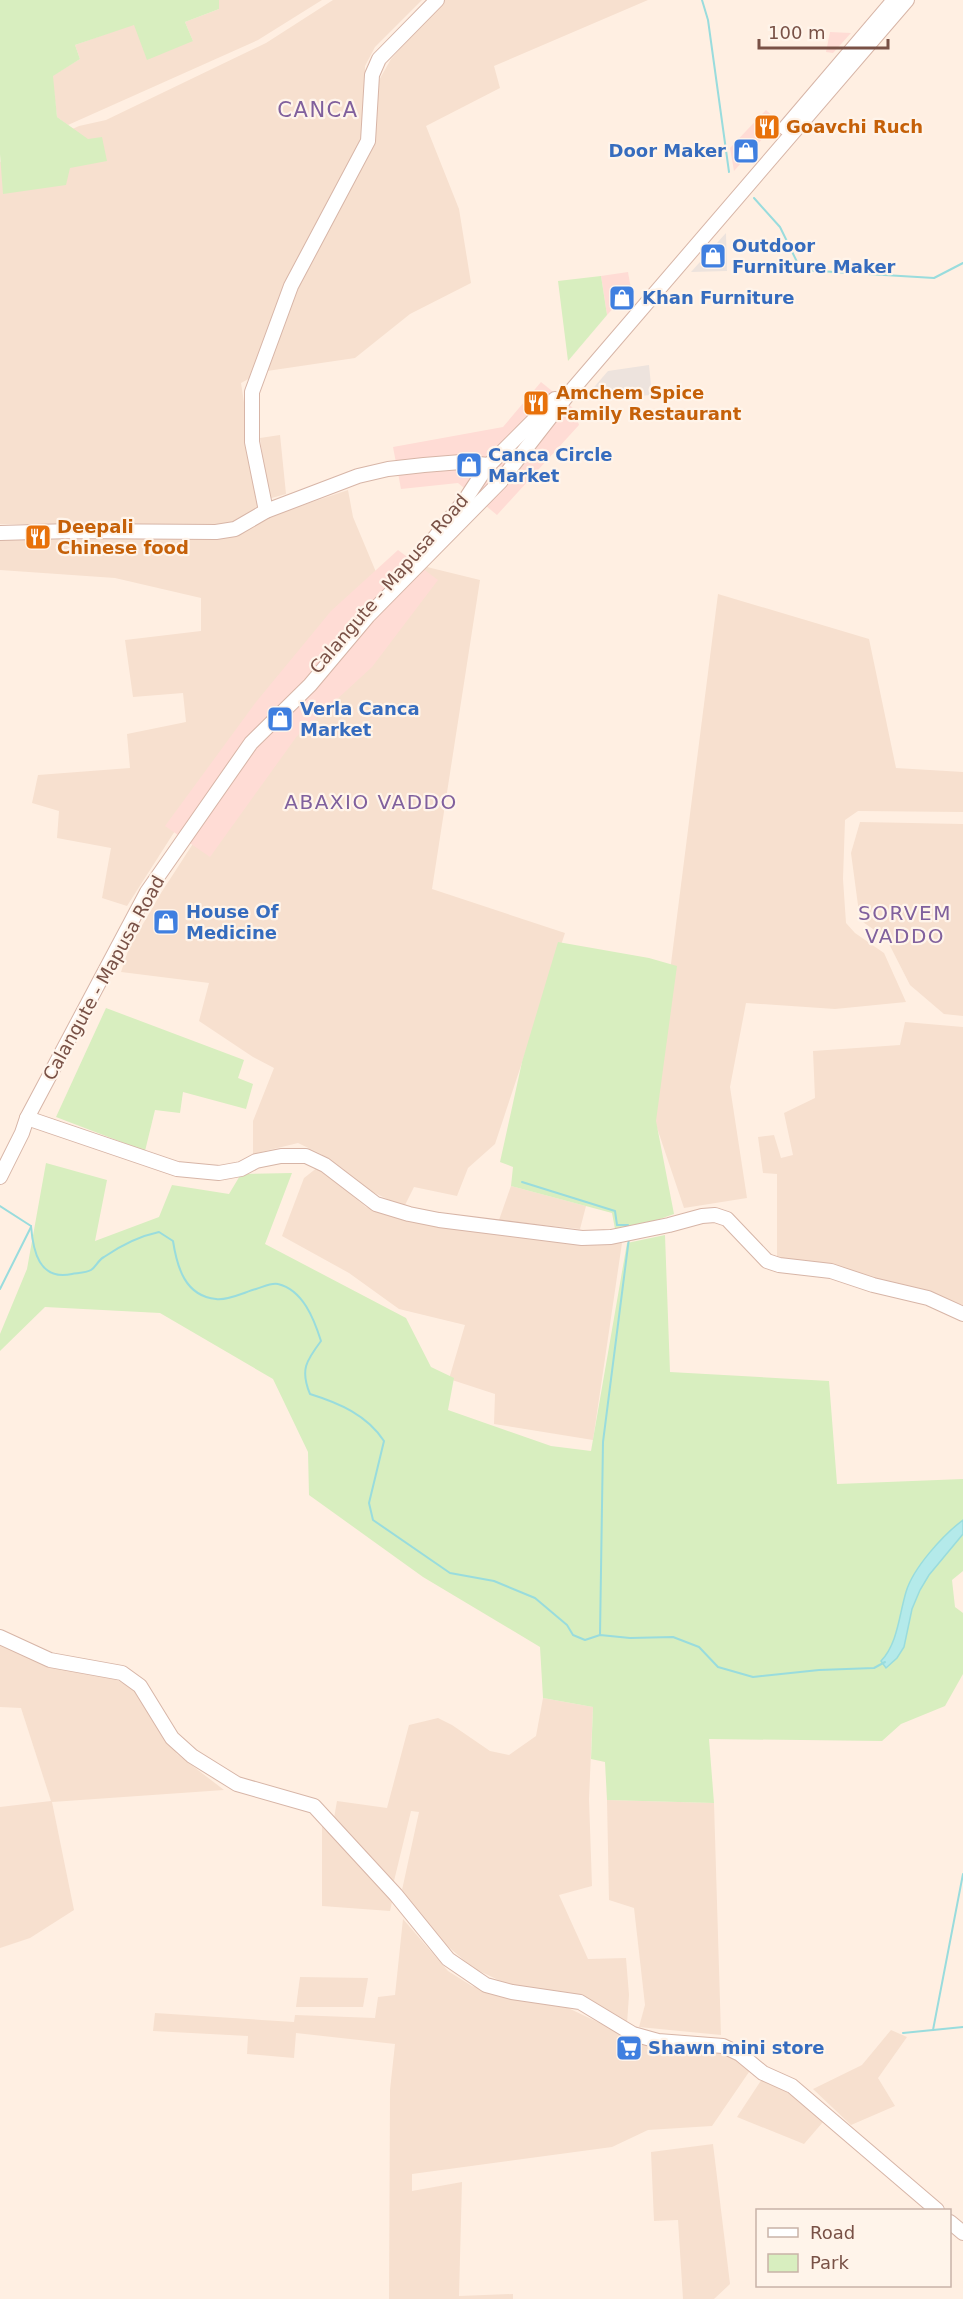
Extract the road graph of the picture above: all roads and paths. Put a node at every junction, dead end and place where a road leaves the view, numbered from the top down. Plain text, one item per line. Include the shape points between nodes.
1 (437, 0) edge
2 (894, 0) edge
3 (907, 0) edge
4 (490, 474) junction
5 (266, 511) junction
6 (0, 533) edge
7 (269, 724) junction
8 (27, 1118) junction
9 (0, 1157) edge
10 (0, 1177) edge
11 (963, 1314) edge
12 (0, 1637) edge
13 (935, 2209) edge
14 (951, 2223) edge
15 (963, 2233) edge

1 - 5 street via 379,59 372,75 368,141 291,286 252,392 252,442
2 - 4 street, Calangute - Mapusa Road
3 - 4 street, Calangute - Mapusa Road via 566,397
4 - 5 street via 462,462 387,469
4 - 7 street, Calangute - Mapusa Road
4 - 7 street, Calangute - Mapusa Road via 310,685
5 - 6 street via 235,529 216,532
7 - 8 street, Calangute - Mapusa Road via 251,743 147,892
8 - 9 street, Calangute - Mapusa Road via 14,1131
8 - 10 street, Calangute - Mapusa Road
8 - 11 street via 177,1169 219,1173 281,1156 306,1156 325,1165 376,1204 409,1214 549,1235 611,1237 715,1215 727,1218 767,1261 831,1271 928,1298
12 - 13 street via 50,1660 122,1673 140,1686 172,1738 192,1756 237,1784 314,1806 396,1895 448,1959 486,1985 580,2002 633,2034 658,2041 723,2046 740,2054 763,2073 792,2086
14 - 15 street

